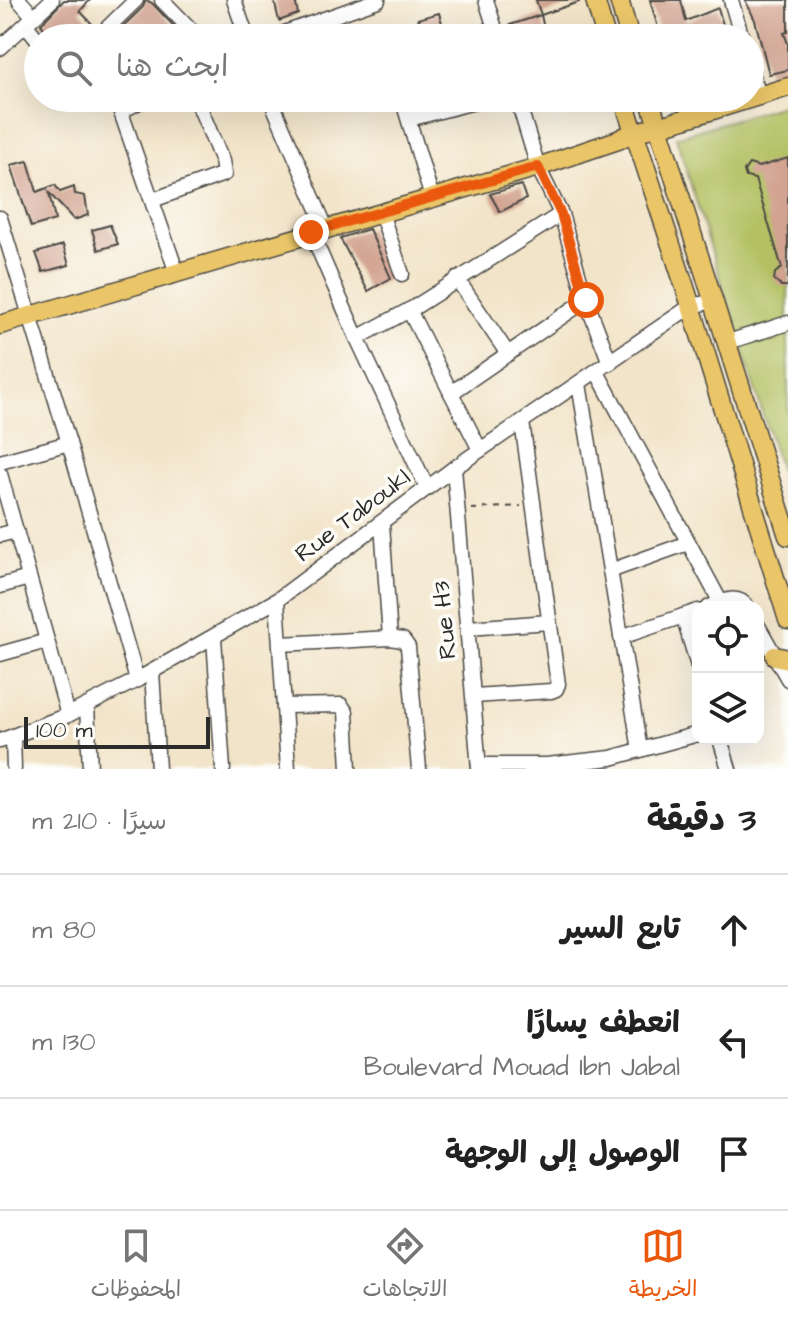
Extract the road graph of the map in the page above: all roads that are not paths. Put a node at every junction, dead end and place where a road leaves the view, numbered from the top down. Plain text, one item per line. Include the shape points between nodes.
1 (19, 0) edge
2 (52, 0) edge
3 (136, 0) edge
4 (162, 0) edge
5 (234, 0) edge
6 (378, 0) edge
7 (486, 0) edge
8 (595, 0) edge
9 (619, 0) edge
10 (731, 0) edge
11 (30, 21) junction
12 (27, 24) edge
13 (31, 24) edge
14 (113, 24) edge
15 (185, 24) edge
16 (242, 24) edge
17 (310, 24) edge
18 (492, 24) edge
19 (602, 24) edge
20 (626, 24) edge
21 (738, 24) edge
22 (24, 26) edge
23 (0, 48) edge
24 (788, 87) edge
25 (764, 94) edge
26 (122, 112) edge
27 (202, 112) edge
28 (279, 112) edge
29 (407, 112) edge
30 (436, 112) edge
31 (521, 112) edge
32 (628, 112) edge
33 (653, 112) edge
34 (707, 112) edge
35 (409, 119) junction
36 (658, 127) junction
37 (634, 132) junction
38 (538, 167) junction
39 (432, 198) junction
40 (153, 200) junction
41 (381, 213) junction
42 (561, 214) junction
43 (1, 224) edge
44 (319, 230) junction
45 (177, 273) junction
46 (402, 274) dead end
47 (457, 279) junction
48 (586, 300) junction
49 (715, 301) junction
50 (691, 306) junction
51 (409, 310) junction
52 (29, 317) junction
53 (788, 323) edge
54 (0, 325) edge
55 (357, 338) junction
56 (728, 342) junction
57 (508, 354) junction
58 (610, 363) junction
59 (597, 372) junction
60 (579, 384) junction
61 (451, 393) junction
62 (522, 422) junction
63 (69, 443) junction
64 (480, 450) junction
65 (0, 462) edge
66 (454, 468) junction
67 (0, 474) edge
68 (427, 488) junction
69 (382, 524) junction
70 (16, 531) junction
71 (0, 535) edge
72 (788, 536) edge
73 (688, 543) junction
74 (610, 571) junction
75 (29, 578) junction
76 (0, 586) edge
77 (277, 600) junction
78 (713, 601) edge
79 (692, 613) edge
80 (683, 616) junction
81 (788, 620) edge
82 (549, 622) junction
83 (468, 628) junction
84 (764, 634) edge
85 (621, 637) junction
86 (214, 638) junction
87 (390, 638) junction
88 (47, 641) junction
89 (281, 644) junction
90 (692, 646) edge
91 (0, 654) edge
92 (781, 657) edge
93 (152, 672) junction
94 (788, 679) edge
95 (137, 680) junction
96 (474, 696) junction
97 (87, 706) junction
98 (284, 706) junction
99 (68, 715) junction
100 (692, 736) edge
101 (6, 739) edge
102 (722, 745) edge
103 (640, 750) junction
104 (612, 764) edge
105 (479, 767) edge
106 (547, 767) edge
107 (14, 769) edge
108 (90, 769) edge
109 (158, 769) edge
110 (223, 769) edge
111 (288, 769) edge
112 (349, 769) edge
113 (419, 769) edge
114 (729, 769) edge

1 - 11 street
2 - 11 street
3 - 14 street
4 - 15 street
5 - 16 street
6 - 17 street
7 - 18 street
8 - 19 main road
9 - 20 main road
10 - 21 street
11 - 12 street
11 - 13 street
22 - 23 street
24 - 25 main road
26 - 40 street
27 - 40 street via 224,174
28 - 44 street
29 - 35 street
30 - 35 street
31 - 38 street
32 - 37 main road
33 - 36 main road
34 - 36 main road
35 - 39 street
36 - 37 main road
36 - 49 main road
37 - 38 main road
37 - 50 main road
38 - 39 main road
38 - 42 street
39 - 41 main road
40 - 45 street
41 - 44 main road
41 - 46 street
42 - 47 street
42 - 48 street
43 - 52 street
44 - 45 main road
44 - 55 street
45 - 52 main road
47 - 51 street
47 - 57 street
48 - 57 street
48 - 58 street
49 - 50 street, Rue Taboukl
49 - 56 main road
50 - 58 street, Rue Taboukl
50 - 81 main road
51 - 55 street
51 - 61 street
52 - 54 main road
52 - 63 street
53 - 56 street
55 - 68 street
56 - 72 main road
57 - 61 street
58 - 59 street, Rue Taboukl
59 - 60 street, Rue Taboukl
59 - 73 street
60 - 62 street, Rue Taboukl
60 - 74 street
61 - 64 street
62 - 64 street, Rue Taboukl
62 - 82 street
63 - 65 street
63 - 95 street
64 - 66 street, Rue Taboukl
66 - 68 street, Rue Taboukl
66 - 83 street, Rue H3
67 - 70 street
68 - 69 street, Rue Taboukl
69 - 77 street, Rue Taboukl
69 - 87 street
70 - 71 street
70 - 75 street
73 - 74 street
73 - 78 street
74 - 85 street
75 - 76 street
75 - 88 street
77 - 86 street, Rue Taboukl
77 - 89 street
79 - 80 street
80 - 85 street
80 - 90 street
82 - 83 street
82 - 96 street via 556,689
83 - 96 street, Rue H3
84 - 92 street
85 - 103 street
86 - 93 street, Rue Taboukl
86 - 110 street
87 - 89 street
87 - 113 street via 403,640 408,647
88 - 91 street
88 - 99 street
89 - 98 street
92 - 94 street
93 - 95 street, Rue Taboukl
93 - 109 street
95 - 97 street, Rue Taboukl
96 - 105 street, Rue H3
97 - 99 street, Rue Taboukl
97 - 108 street
98 - 111 street
98 - 112 street via 344,708
99 - 101 street, Rue Taboukl
100 - 103 street
101 - 107 street
102 - 114 street
103 - 104 street
104 - 106 street
105 - 106 street

